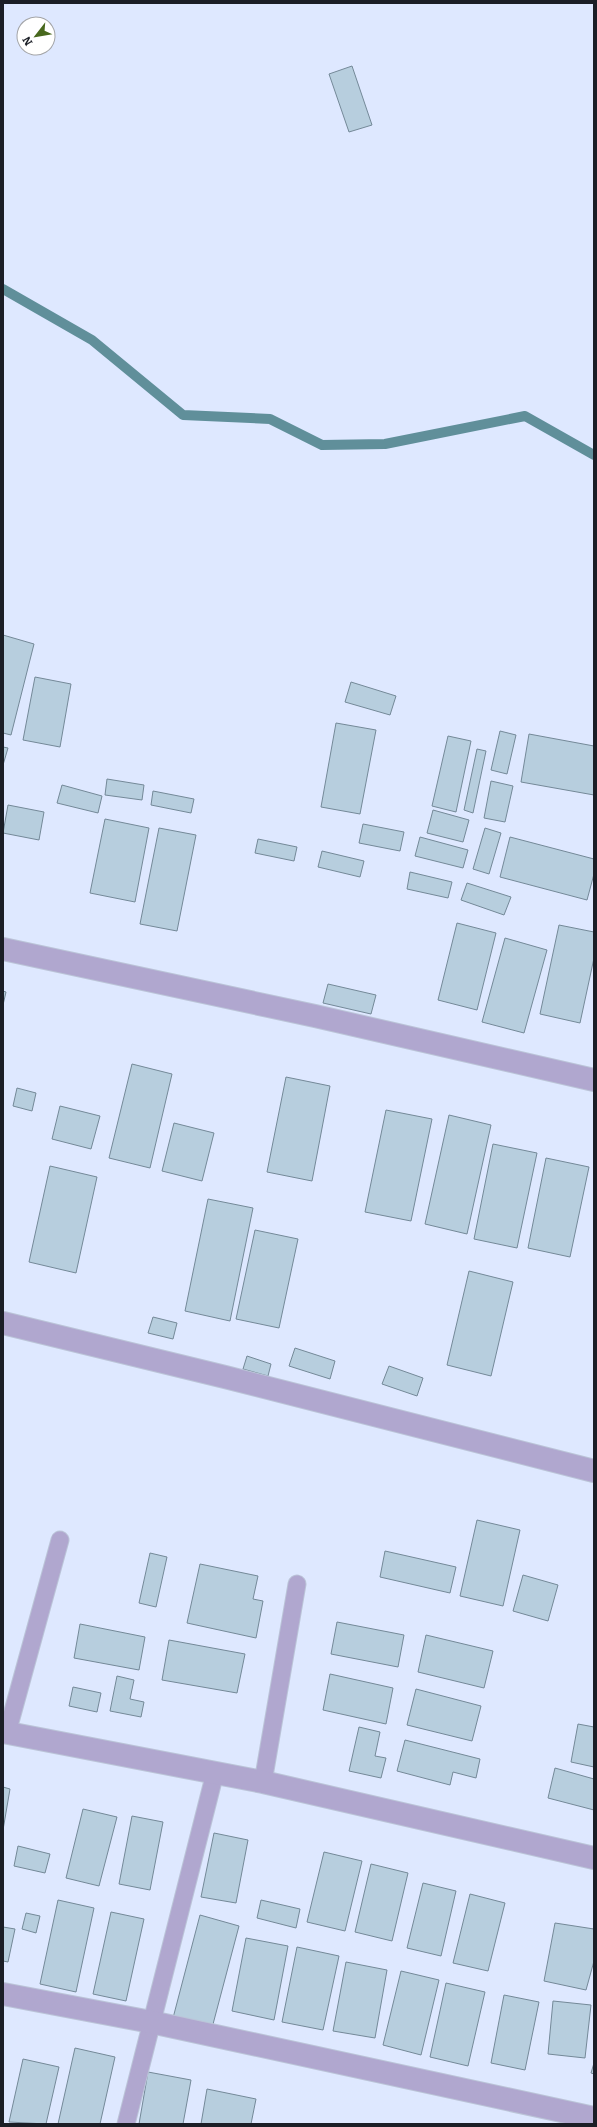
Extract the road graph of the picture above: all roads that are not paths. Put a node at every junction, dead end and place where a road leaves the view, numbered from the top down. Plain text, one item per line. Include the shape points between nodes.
1 (3, 949) edge
2 (594, 1080) edge
3 (3, 1323) edge
4 (594, 1471) edge
5 (60, 1540) dead end
6 (297, 1584) dead end
7 (5, 1732) edge
8 (214, 1773) junction
9 (263, 1782) junction
10 (594, 1858) edge
11 (3, 1994) edge
12 (151, 2022) junction
13 (594, 2118) edge
14 (126, 2124) edge

1 - 2 street
3 - 4 street
5 - 7 lane
6 - 9 lane
7 - 8 street
8 - 9 street
8 - 12 lane
9 - 10 street
11 - 12 street
12 - 13 street
12 - 14 lane

